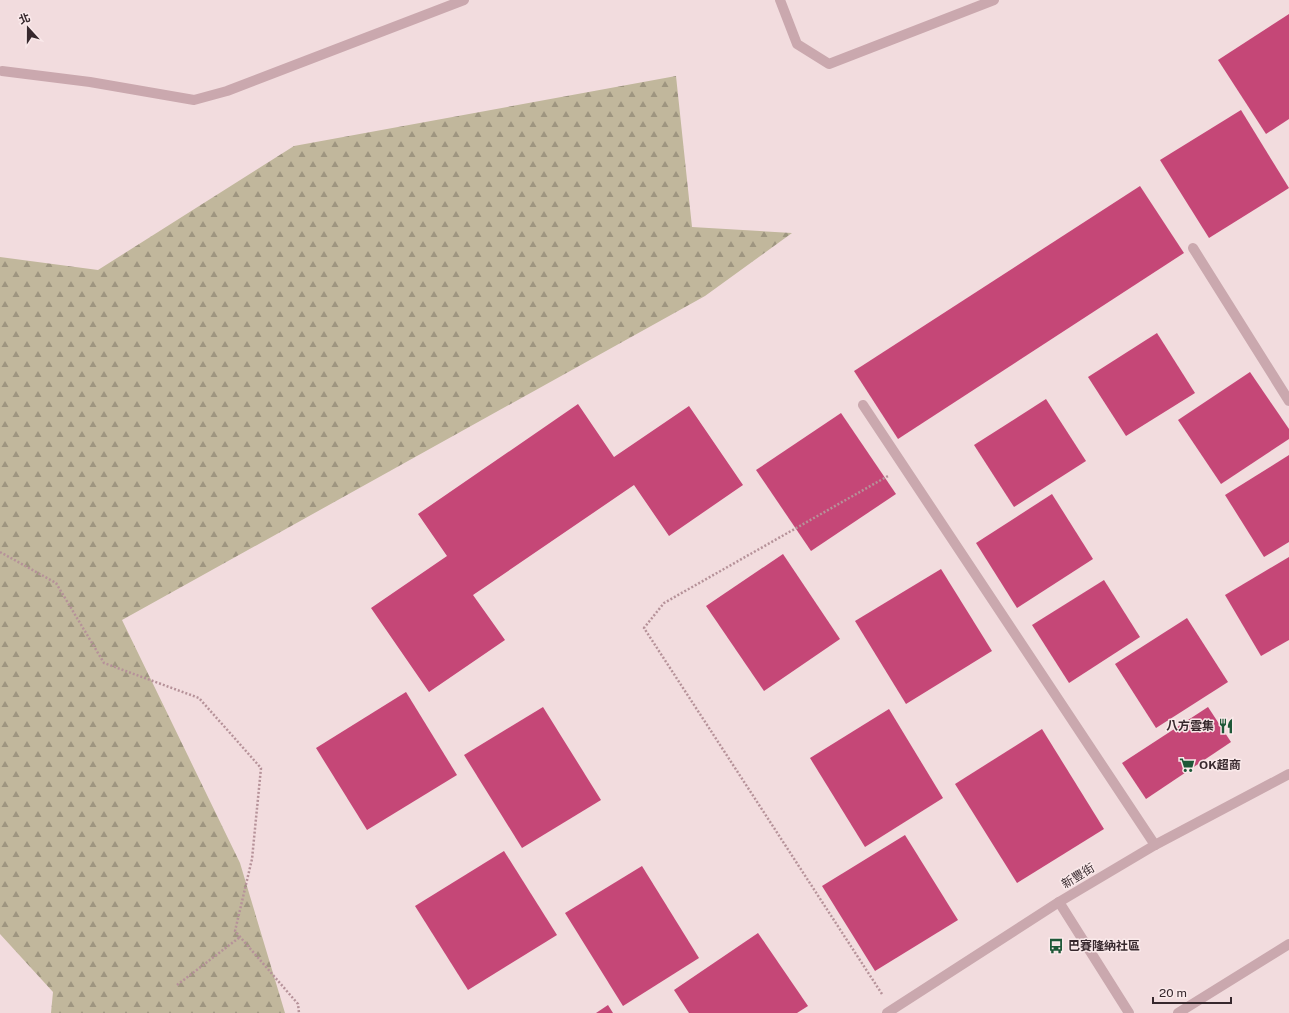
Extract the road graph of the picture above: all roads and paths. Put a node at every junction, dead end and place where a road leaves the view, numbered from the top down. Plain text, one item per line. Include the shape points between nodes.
1 (464, 0) edge
2 (780, 0) edge
3 (994, 0) edge
4 (2, 71) dead end
5 (1193, 248) dead end
6 (1289, 401) edge
7 (863, 405) dead end
8 (904, 466) junction
9 (0, 552) edge
10 (1289, 774) edge
11 (1155, 845) junction
12 (1059, 902) junction
13 (240, 937) junction
14 (1289, 944) edge
15 (177, 985) dead end
16 (889, 1012) edge
17 (299, 1013) edge
18 (1129, 1013) edge
19 (1178, 1013) edge

1 - 4 street via 227,91 194,100 90,82
2 - 3 street via 797,44 830,64
5 - 6 street
7 - 8 street
8 - 11 street
8 - 16 path via 664,603 644,628
9 - 13 path via 56,583 104,663 199,698 260,768 252,859 234,931
10 - 11 street, 新豐街
11 - 12 street, 新豐街
12 - 16 street, 新豐街
12 - 18 street
13 - 15 path
13 - 17 path via 298,1004
14 - 19 street

